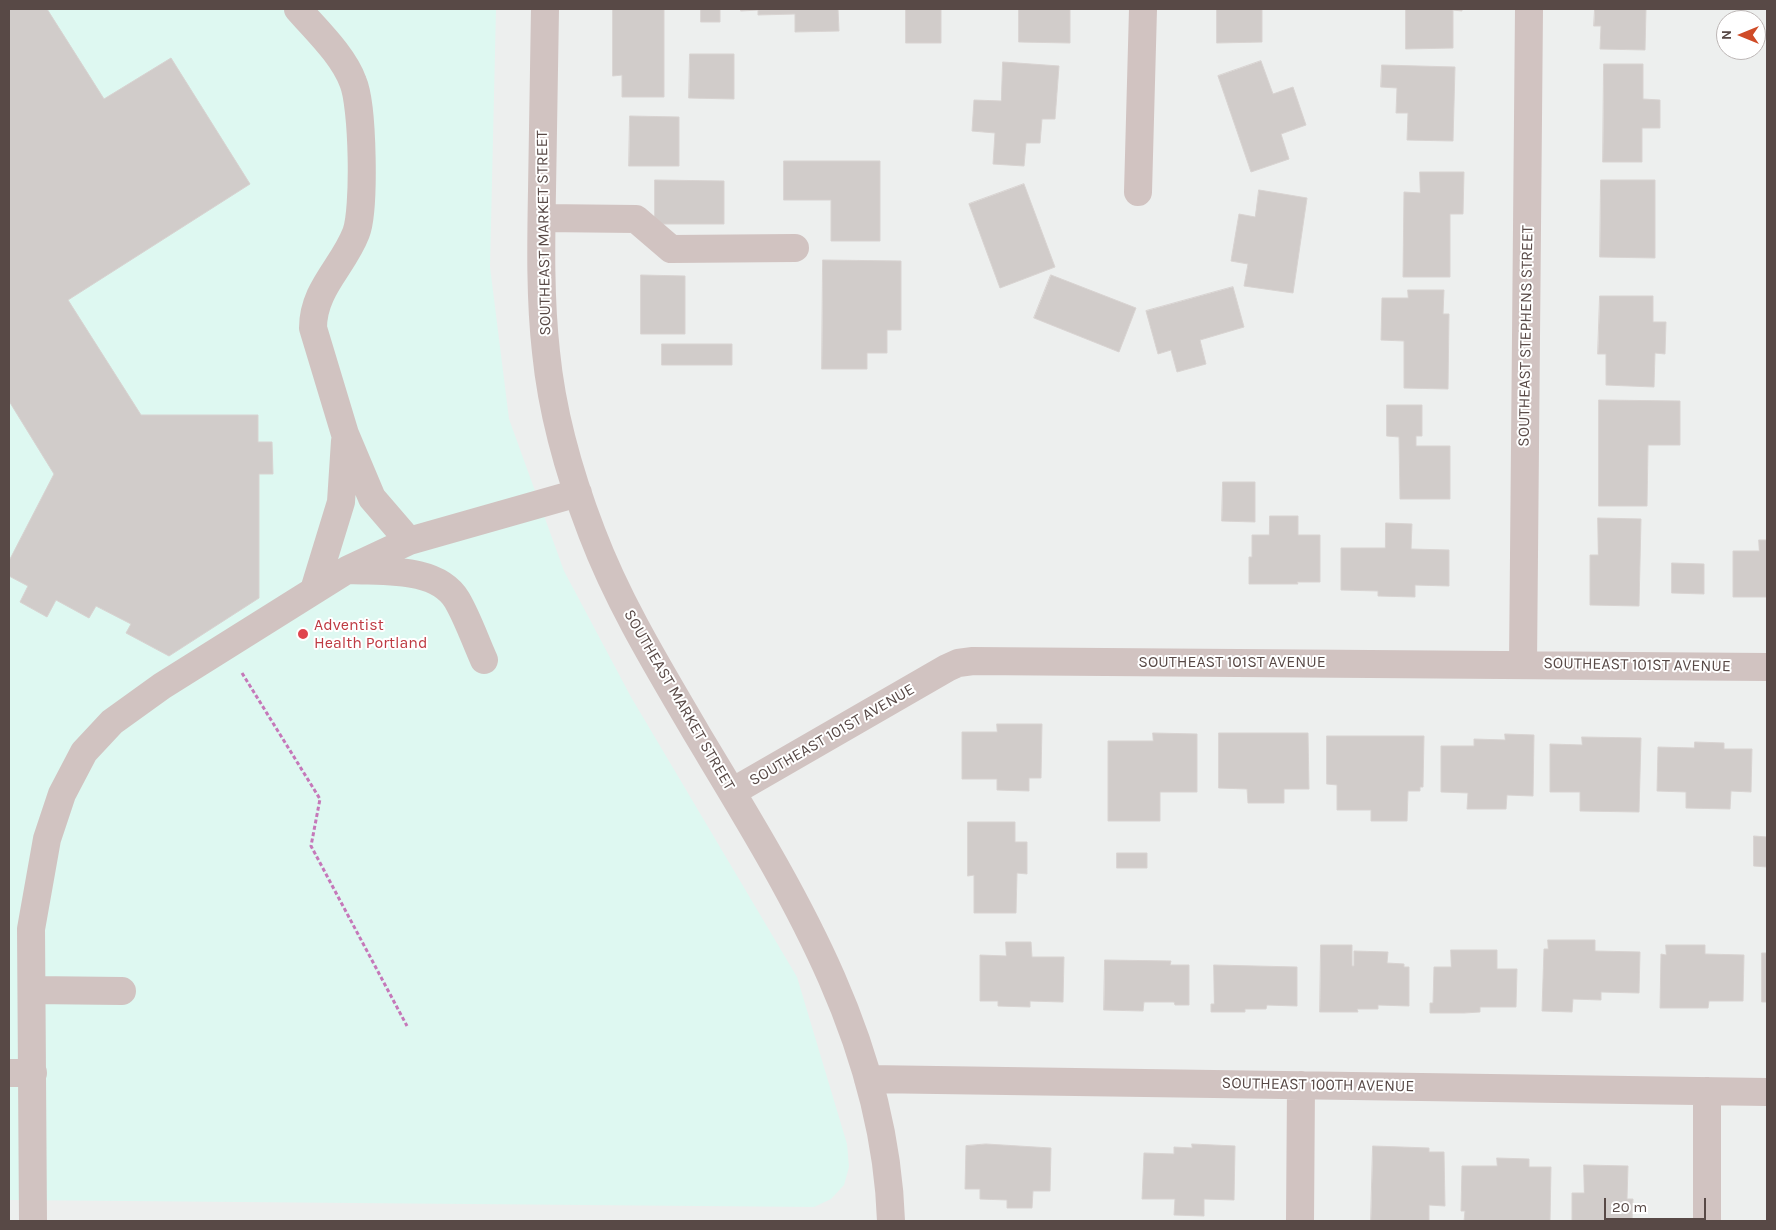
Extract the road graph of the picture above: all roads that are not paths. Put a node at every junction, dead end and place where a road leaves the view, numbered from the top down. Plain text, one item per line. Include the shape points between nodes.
1 (298, 9) edge
2 (545, 9) edge
3 (1143, 9) edge
4 (1529, 9) edge
5 (1138, 192) dead end
6 (542, 218) junction
7 (795, 248) dead end
8 (345, 434) junction
9 (578, 494) junction
10 (410, 541) junction
11 (347, 570) junction
12 (314, 590) junction
13 (484, 660) dead end
14 (1523, 664) junction
15 (1767, 667) edge
16 (732, 792) junction
17 (32, 990) junction
18 (122, 991) dead end
19 (21, 1073) edge
20 (868, 1078) junction
21 (1301, 1085) junction
22 (1707, 1091) junction
23 (1767, 1092) edge
24 (33, 1221) edge
25 (891, 1221) edge
26 (1300, 1221) edge
27 (1706, 1221) edge

1 - 8 street via 343,64 353,82 360,106 361,214 356,234 313,311 313,328
2 - 6 street, SOUTHEAST MARKET STREET
3 - 5 street
4 - 14 street, SOUTHEAST STEPHENS STREET
6 - 7 street via 636,219 671,249
6 - 9 street, SOUTHEAST MARKET STREET via 546,352 558,418
8 - 10 street via 372,498
8 - 12 street via 341,502
9 - 10 street
9 - 16 street, SOUTHEAST MARKET STREET via 593,536 643,642
10 - 11 street
11 - 12 street
11 - 13 street via 406,572 441,583 456,599
12 - 17 street via 162,686 112,722 84,752 62,794 47,839 31,929
14 - 15 street, SOUTHEAST 101ST AVENUE
14 - 16 street, SOUTHEAST 101ST AVENUE via 958,663
16 - 20 street, SOUTHEAST MARKET STREET via 825,960
17 - 18 street
17 - 19 street
19 - 24 street
20 - 21 street, SOUTHEAST 100TH AVENUE
20 - 25 street, SOUTHEAST MARKET STREET via 888,1177
21 - 22 street, SOUTHEAST 100TH AVENUE
21 - 26 street
22 - 23 street, SOUTHEAST 100TH AVENUE
22 - 27 street

